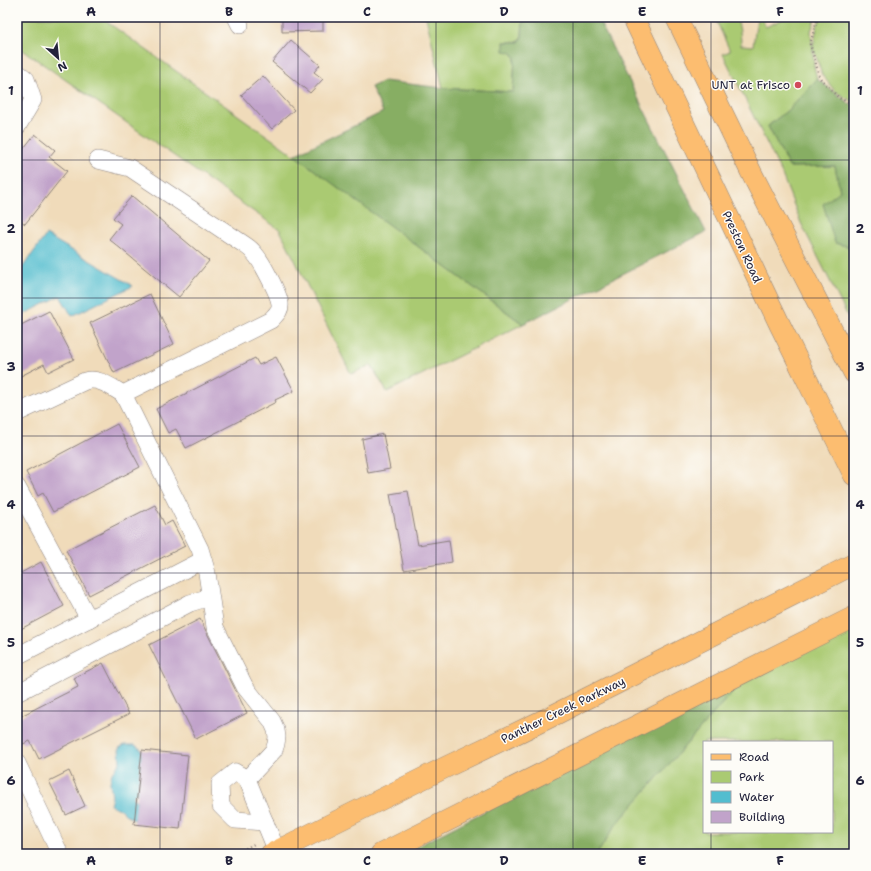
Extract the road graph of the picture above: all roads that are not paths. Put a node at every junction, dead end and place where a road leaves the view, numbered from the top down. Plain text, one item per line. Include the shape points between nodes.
1 (634, 17) edge
2 (676, 17) edge
3 (17, 72) edge
4 (17, 127) edge
5 (98, 160) dead end
6 (854, 374) edge
7 (123, 394) junction
8 (17, 413) edge
9 (854, 475) edge
10 (17, 487) edge
11 (203, 560) junction
12 (854, 564) edge
13 (210, 597) junction
14 (89, 619) junction
15 (850, 622) edge
16 (17, 656) edge
17 (17, 693) edge
18 (17, 763) edge
19 (247, 779) junction
20 (265, 822) junction
21 (275, 853) edge
22 (60, 854) edge
23 (381, 854) edge

1 - 9 main road, Preston Road
2 - 6 main road via 752,174
3 - 4 street via 26,79 33,100
5 - 7 street via 130,168 245,245 260,261 280,304 279,311 271,320
7 - 8 street via 104,383 89,380
7 - 11 street via 200,549
10 - 14 street
11 - 13 street
11 - 14 street
12 - 21 main road, Panther Creek Parkway
13 - 17 street via 190,603
13 - 19 street via 215,627 241,680 276,730 274,750
14 - 16 street
15 - 23 main road
18 - 22 street
19 - 20 street
19 - 20 street via 235,772 220,784 221,806 235,820
20 - 21 street

